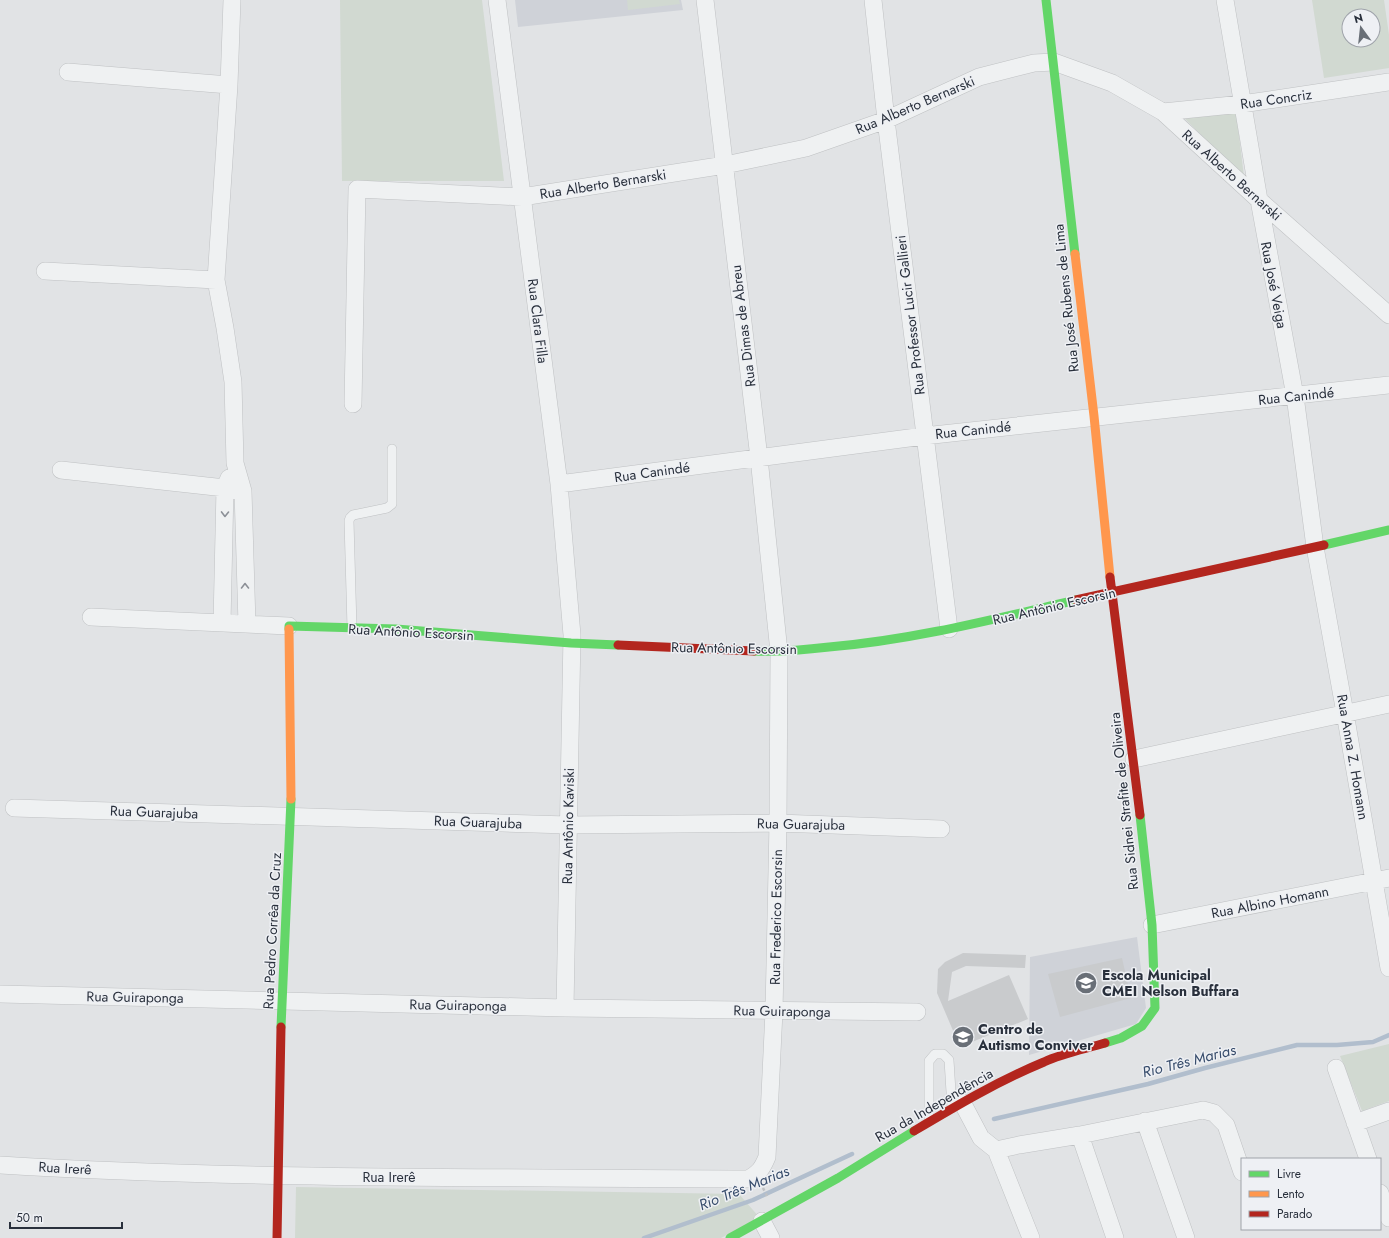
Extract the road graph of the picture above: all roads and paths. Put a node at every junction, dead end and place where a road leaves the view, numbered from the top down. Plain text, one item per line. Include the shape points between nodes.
1 (232, 0) edge
2 (497, 0) edge
3 (705, 0) edge
4 (873, 0) edge
5 (1046, 0) edge
6 (1225, 0) edge
7 (1054, 62) junction
8 (68, 72) dead end
9 (1389, 82) edge
10 (229, 85) junction
11 (1242, 104) junction
12 (1163, 112) junction
13 (886, 120) junction
14 (725, 165) junction
15 (522, 196) junction
16 (1259, 200) junction
17 (45, 271) dead end
18 (216, 280) junction
19 (1389, 315) edge
20 (1389, 385) edge
21 (1295, 396) junction
22 (353, 404) dead end
23 (1094, 416) junction
24 (924, 436) junction
25 (392, 449) dead end
26 (758, 458) junction
27 (235, 463) junction
28 (61, 470) dead end
29 (559, 484) junction
30 (225, 488) junction
31 (243, 491) junction
32 (1389, 530) edge
33 (1315, 547) junction
34 (224, 560) junction
35 (245, 561) junction
36 (1112, 592) junction
37 (91, 617) dead end
38 (222, 623) junction
39 (247, 624) junction
40 (289, 626) junction
41 (352, 628) junction
42 (949, 629) junction
43 (571, 643) junction
44 (779, 652) junction
45 (1389, 704) edge
46 (1345, 713) junction
47 (1134, 759) junction
48 (14, 808) dead end
49 (291, 816) junction
50 (778, 823) junction
51 (568, 825) junction
52 (941, 829) dead end
53 (1382, 880) edge
54 (1152, 925) junction
55 (1389, 968) edge
56 (0, 994) edge
57 (282, 1001) junction
58 (565, 1008) junction
59 (1155, 1008) joint
60 (774, 1011) junction
61 (917, 1012) dead end
62 (1336, 1068) dead end
63 (957, 1105) junction
64 (1389, 1111) edge
65 (1145, 1121) junction
66 (929, 1122) junction
67 (1355, 1123) junction
68 (1080, 1135) junction
69 (996, 1150) junction
70 (767, 1157) joint
71 (1368, 1158) edge
72 (0, 1165) edge
73 (1241, 1169) edge
74 (279, 1176) junction
75 (762, 1186) dead end
76 (1381, 1196) edge
77 (769, 1200) dead end
78 (1389, 1218) edge
79 (762, 1221) junction
80 (277, 1238) edge
81 (730, 1238) edge
82 (771, 1238) edge
83 (1031, 1238) edge
84 (1115, 1238) edge
85 (1186, 1238) edge

1 - 10 street
2 - 15 street, Rua Clara Filla
3 - 14 street, Rua Dimas de Abreu
4 - 13 street, Rua Professor Lucir Gallieri
5 - 7 street, Rua José Rubens de Lima
6 - 11 street, Rua José Veiga
7 - 12 street, Rua Alberto Bernarski via 1112,83
7 - 13 street, Rua Alberto Bernarski via 1034,63 979,77
7 - 23 street, Rua José Rubens de Lima
8 - 10 street
9 - 11 street, Rua Concriz
10 - 18 street
11 - 12 street, Rua Concriz
11 - 16 street, Rua José Veiga
12 - 16 street, Rua Alberto Bernarski
13 - 14 street, Rua Alberto Bernarski via 806,148
13 - 24 street, Rua Professor Lucir Gallieri
14 - 15 street, Rua Alberto Bernarski
14 - 26 street, Rua Dimas de Abreu
15 - 22 street, Rua Alberto Bernarski via 357,189
15 - 29 street, Rua Clara Filla
16 - 19 street, Rua Alberto Bernarski
16 - 21 street, Rua José Veiga
17 - 18 street
18 - 27 street via 233,382
20 - 21 street, Rua Canindé
21 - 23 street, Rua Canindé
21 - 33 street, Rua José Veiga
23 - 24 street, Rua Canindé
23 - 36 street, Rua José Rubens de Lima
24 - 26 street, Rua Canindé
24 - 42 street, Rua Professor Lucir Gallieri
25 - 41 lane via 392,504 387,508 354,516 349,521
26 - 29 street, Rua Canindé
26 - 44 street, Rua Dimas de Abreu
27 - 30 street
27 - 31 street
28 - 30 street
29 - 43 street, Rua Clara Filla
30 - 31 street
30 -> 34 street
31 - 35 street
32 - 33 street, Rua Antônio Escorsin
33 - 36 street, Rua Antônio Escorsin
33 - 46 street, Rua Anna Z. Homann
34 - 35 street
34 - 38 street
39 -> 35 street
36 - 42 street, Rua Antônio Escorsin
36 - 47 street, Rua Sidnei Strafite de Oliveira
37 - 38 street, Rua Antônio Escorsin
38 - 39 street, Rua Antônio Escorsin
39 - 40 street, Rua Antônio Escorsin
40 - 41 street, Rua Antônio Escorsin
40 - 49 street, Rua Pedro Corrêa da Cruz
41 - 43 street, Rua Antônio Escorsin via 396,629
42 - 44 street, Rua Antônio Escorsin via 866,644
43 - 44 street, Rua Antônio Escorsin
43 - 51 street, Rua Antônio Kaviski
44 - 50 street, Rua Frederico Escorsin
45 - 46 street
46 - 47 street
46 - 53 street, Rua Anna Z. Homann
47 - 54 street, Rua Sidnei Strafite de Oliveira
48 - 49 street, Rua Guarajuba
49 - 51 street, Rua Guarajuba
49 - 57 street, Rua Pedro Corrêa da Cruz
50 - 51 street, Rua Guarajuba
50 - 52 street, Rua Guarajuba
50 - 60 street, Rua Frederico Escorsin
51 - 58 street, Rua Antônio Kaviski
53 - 54 street, Rua Albino Homann
53 - 55 street, Rua Anna Z. Homann
54 - 59 street, Rua Sidnei Strafite de Oliveira
56 - 57 street, Rua Guiraponga
57 - 58 street, Rua Guiraponga
57 - 74 street, Rua Pedro Corrêa da Cruz
58 - 60 street, Rua Guiraponga
59 - 63 street, Rua da Independência via 1142,1026 1121,1038 1044,1061
60 - 61 street, Rua Guiraponga
60 - 70 street, Rua Frederico Escorsin
62 - 67 street
63 - 66 street, Rua da Independência
63 - 66 lane via 949,1060 943,1054 935,1054 929,1061
63 - 69 street via 981,1138
64 - 67 street
65 - 68 street
65 - 73 street via 1202,1110 1214,1114 1226,1125
65 - 85 street
66 - 79 street, Rua da Independência
67 - 71 street
68 - 69 street
68 - 84 street
69 - 83 street
70 - 74 street, Rua Irerê via 757,1174 748,1179
72 - 74 street, Rua Irerê
74 - 80 street, Rua Pedro Corrêa da Cruz
75 - 77 path
76 - 78 street
79 - 81 street, Rua da Independência
79 - 82 street

